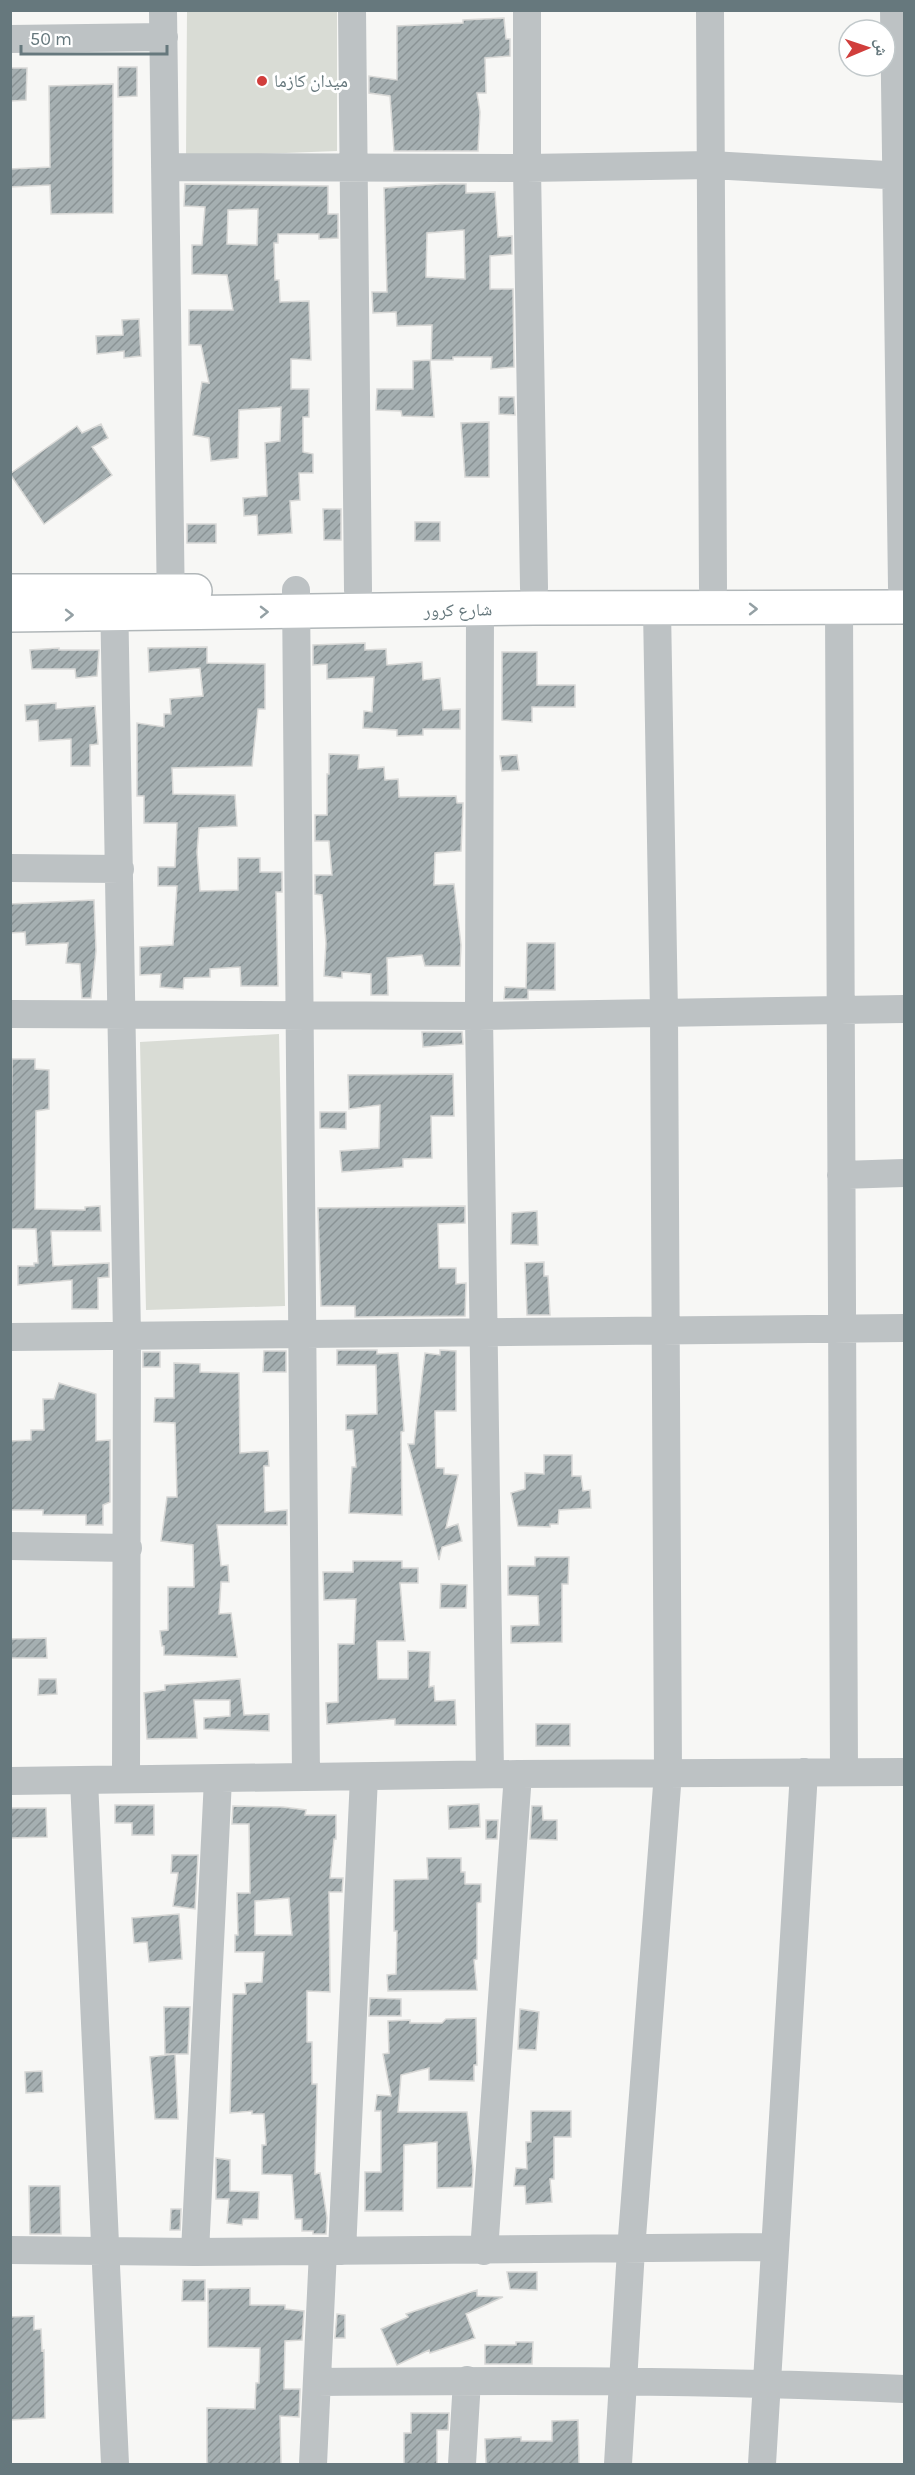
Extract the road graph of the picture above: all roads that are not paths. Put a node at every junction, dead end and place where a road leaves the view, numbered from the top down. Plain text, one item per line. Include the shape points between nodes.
1 (352, 10) edge
2 (527, 10) edge
3 (710, 10) edge
4 (894, 10) edge
5 (164, 24) edge
6 (10, 39) edge
7 (711, 165) junction
8 (165, 167) junction
9 (352, 168) junction
10 (527, 168) junction
11 (900, 176) edge
12 (534, 588) junction
13 (713, 588) junction
14 (358, 590) junction
15 (10, 591) edge
16 (904, 594) edge
17 (296, 601) junction
18 (114, 603) junction
19 (170, 603) junction
20 (657, 609) junction
21 (839, 609) junction
22 (480, 610) junction
23 (10, 615) edge
24 (10, 868) edge
25 (120, 869) junction
26 (904, 1009) edge
27 (840, 1012) junction
28 (10, 1014) edge
29 (123, 1014) junction
30 (664, 1014) junction
31 (298, 1016) junction
32 (479, 1016) junction
33 (904, 1173) edge
34 (841, 1175) junction
35 (904, 1328) edge
36 (841, 1329) junction
37 (666, 1331) junction
38 (484, 1333) junction
39 (302, 1336) junction
40 (10, 1337) edge
41 (127, 1337) junction
42 (10, 1546) edge
43 (128, 1548) junction
44 (844, 1772) junction
45 (904, 1772) edge
46 (668, 1773) junction
47 (804, 1773) junction
48 (490, 1774) junction
49 (518, 1774) junction
50 (306, 1776) junction
51 (364, 1777) junction
52 (126, 1778) junction
53 (218, 1779) junction
54 (84, 1780) junction
55 (10, 1781) edge
56 (775, 2247) junction
57 (10, 2250) edge
58 (631, 2250) junction
59 (332, 2251) junction
60 (484, 2251) junction
61 (105, 2252) junction
62 (195, 2252) junction
63 (467, 2380) junction
64 (624, 2381) junction
65 (317, 2382) junction
66 (766, 2383) junction
67 (904, 2389) edge
68 (115, 2464) edge
69 (313, 2464) edge
70 (462, 2464) edge
71 (618, 2464) edge
72 (762, 2464) edge

1 - 9 street
2 - 10 street
3 - 7 street
4 - 11 street
5 - 6 street
5 - 8 street
7 - 10 street
7 - 11 street
7 - 13 street
8 - 9 street
8 - 19 street
9 - 10 street
9 - 14 street
10 - 12 street
11 - 16 street
12 - 13 main road, شارع كرور
12 - 14 main road, شارع كرور
13 - 16 main road, شارع كرور
14 - 17 main road, شارع كرور
15 - 18 main road, شارع كرور
16 - 21 main road, شارع كرور
17 - 19 main road, شارع كرور
17 - 22 main road, شارع كرور
17 - 31 street
18 - 19 main road, شارع كرور
23 -> 18 main road, شارع كرور
18 - 25 street
20 -> 21 main road, شارع كرور
20 - 22 main road, شارع كرور
20 - 30 street
21 - 27 street
22 - 32 street
24 - 25 street
25 - 29 street
26 - 27 street
27 - 30 street
27 - 34 street
28 - 29 street
29 - 31 street
29 - 41 street
30 - 32 street
30 - 37 street
31 - 32 street
31 - 39 street
32 - 38 street
33 - 34 street
34 - 36 street
35 - 36 street
36 - 37 street
36 - 44 street
37 - 38 street
37 - 46 street
38 - 39 street
38 - 48 street
39 - 41 street
39 - 50 street
40 - 41 street
41 - 43 street
42 - 43 street
43 - 52 street
44 - 45 street
44 - 47 street
46 - 47 street
46 - 49 street
46 - 58 street
47 - 56 street
48 - 49 street
48 - 51 street
49 - 60 street
50 - 51 street
50 - 53 street
51 - 59 street
52 - 53 street
52 - 54 street
53 - 62 street
54 - 55 street
54 - 61 street
56 - 58 street
56 - 66 street
57 - 61 street
58 - 60 street
58 - 64 street
59 - 60 street
59 - 62 street
59 - 65 street
61 - 62 street
61 - 68 street
63 - 64 street
63 - 65 street
63 - 70 street
64 - 66 street
64 - 71 street
65 - 69 street
66 - 67 street
66 - 72 street

